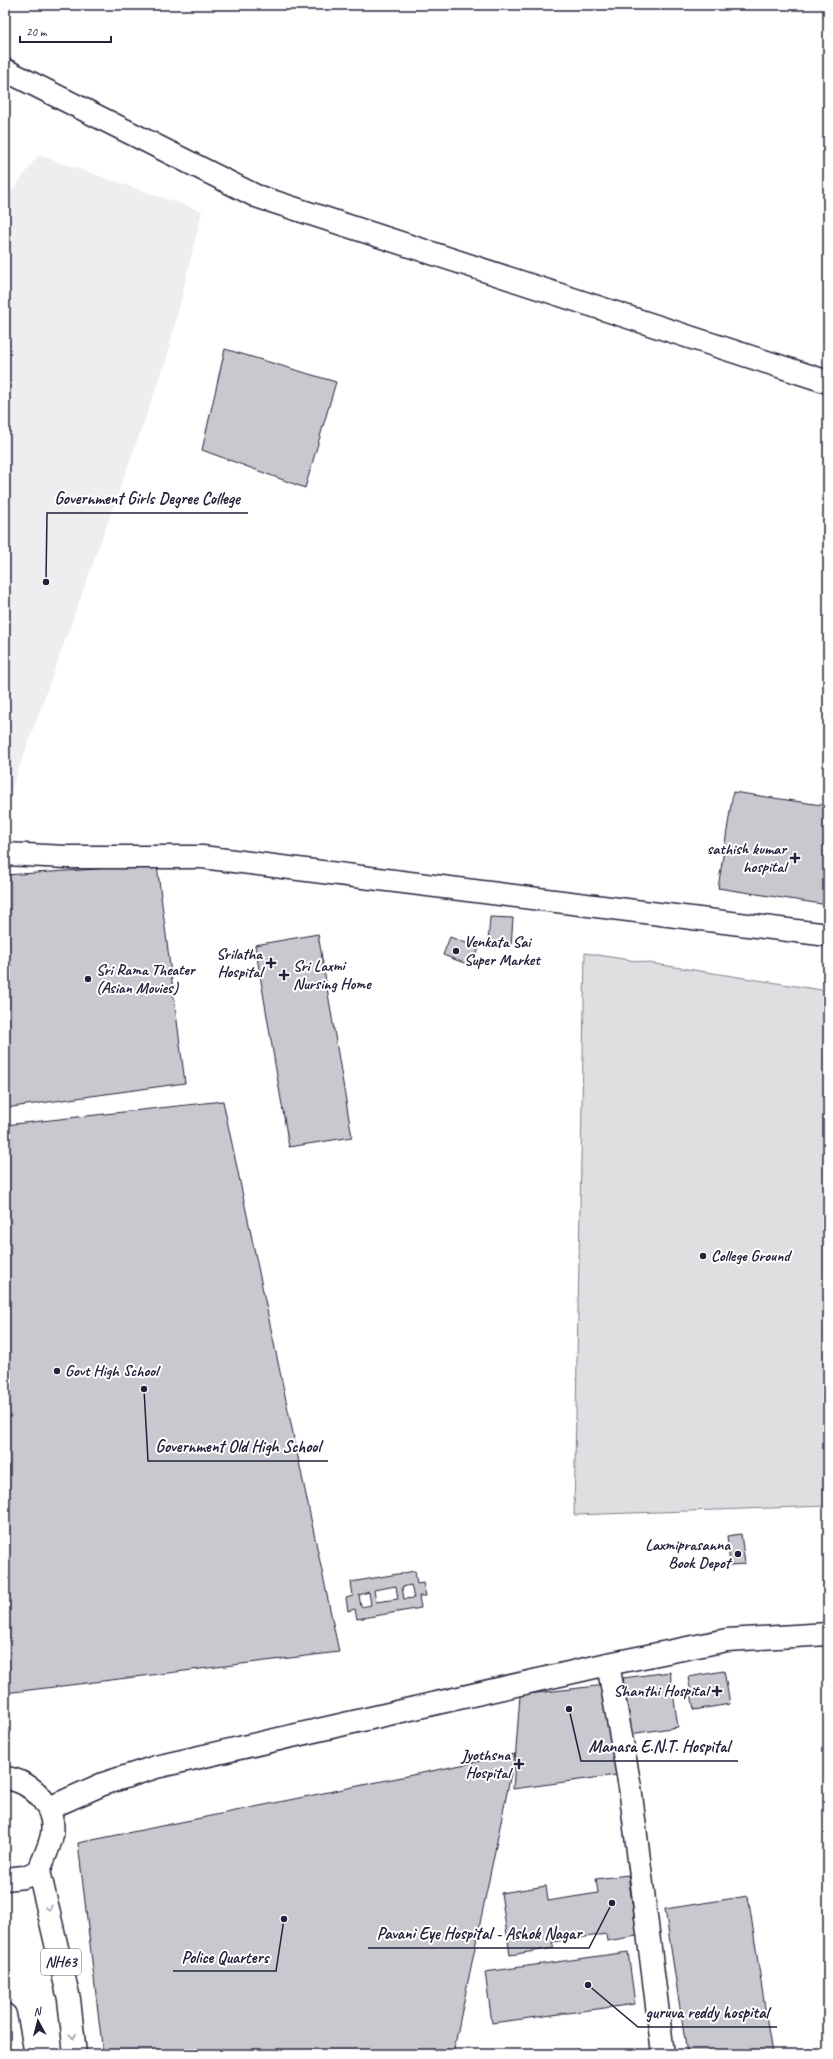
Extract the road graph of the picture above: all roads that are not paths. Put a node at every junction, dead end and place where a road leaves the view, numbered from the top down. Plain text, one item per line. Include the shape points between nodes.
1 (5, 70) edge
2 (828, 382) edge
3 (5, 854) edge
4 (828, 935) edge
5 (828, 1634) edge
6 (608, 1664) junction
7 (5, 1778) edge
8 (49, 1808) junction
9 (39, 1871) junction
10 (5, 1879) edge
11 (5, 2015) edge
12 (12, 2054) edge
13 (75, 2054) edge
14 (663, 2054) edge

1 - 2 main road via 256,196
3 - 4 main road via 66,857 202,857
5 - 6 main road via 727,1640
6 - 8 main road via 156,1767 103,1784
6 - 14 main road via 630,1787
7 - 8 main road via 23,1783
8 - 9 main road via 51,1838
9 - 10 main road via 24,1877
9 -> 13 main road, NH63 via 69,1999
11 - 12 main road

